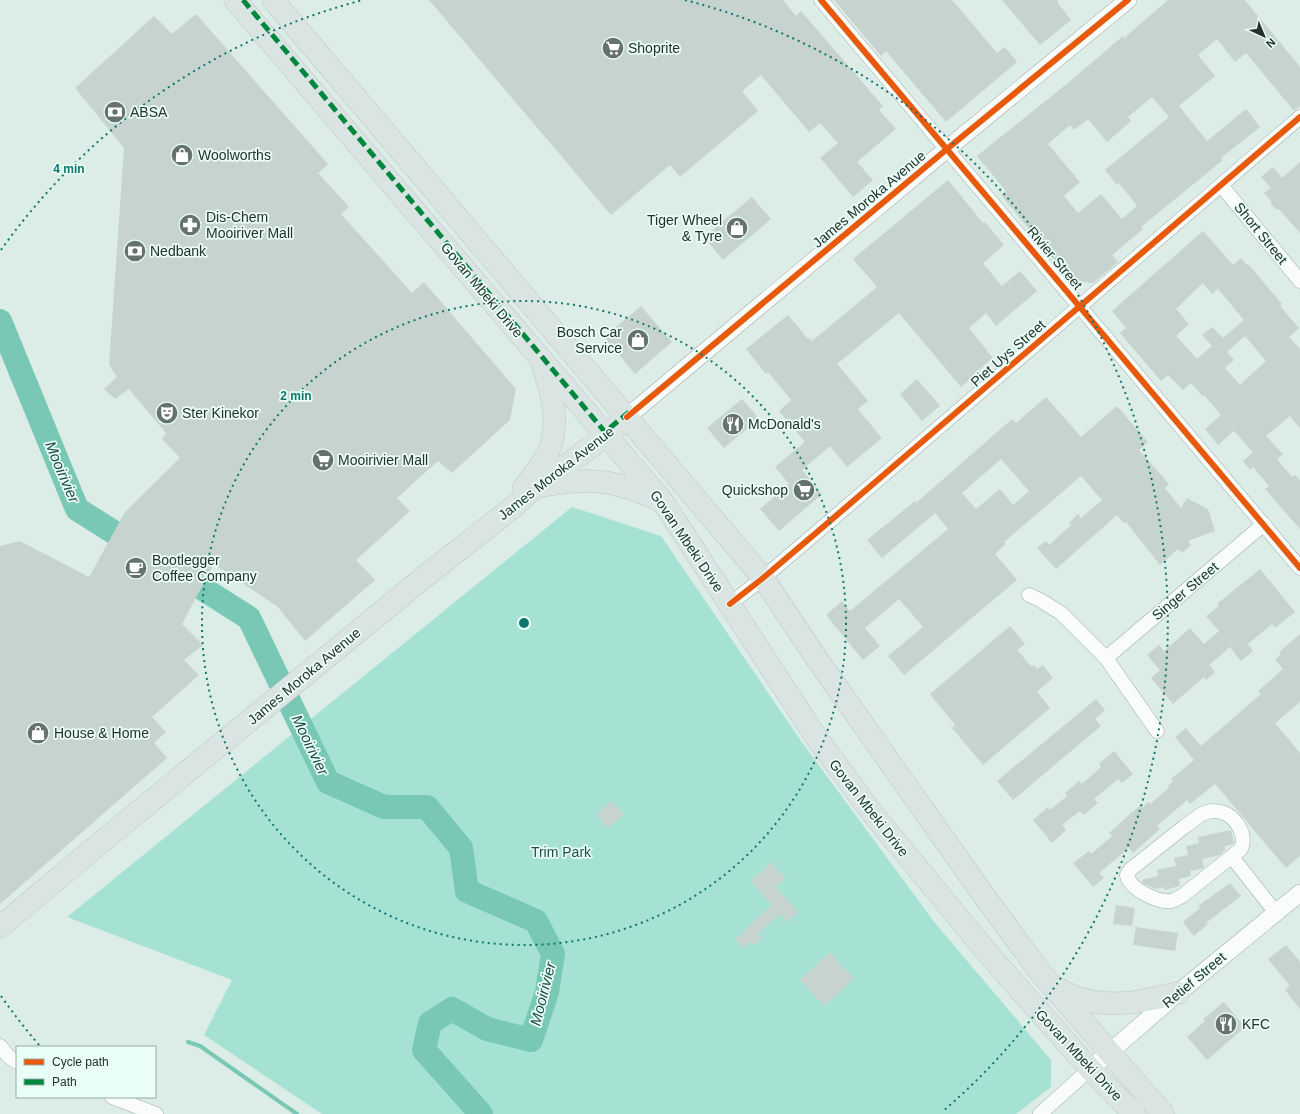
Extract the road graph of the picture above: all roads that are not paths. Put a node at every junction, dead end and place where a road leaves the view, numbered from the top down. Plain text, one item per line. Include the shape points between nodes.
1 (235, 0) edge
2 (273, 0) edge
3 (821, 0) edge
4 (1128, 0) edge
5 (1300, 117) edge
6 (947, 149) junction
7 (1221, 185) junction
8 (1300, 282) edge
9 (1080, 307) junction
10 (540, 357) junction
11 (627, 417) junction
12 (606, 436) junction
13 (535, 487) junction
14 (664, 502) junction
15 (512, 508) junction
16 (1264, 524) junction
17 (1300, 568) edge
18 (764, 578) junction
19 (1029, 595) dead end
20 (730, 604) junction
21 (1106, 658) junction
22 (1157, 731) dead end
23 (1232, 858) junction
24 (1300, 893) edge
25 (1276, 913) junction
26 (0, 927) edge
27 (1052, 986) junction
28 (1178, 992) junction
29 (0, 1046) edge
30 (1110, 1052) junction
31 (16, 1061) edge
32 (1090, 1070) junction
33 (115, 1098) edge
34 (156, 1114) edge
35 (1040, 1114) edge
36 (1134, 1114) edge
37 (1163, 1114) edge

1 - 10 main road, Govan Mbeki Drive
2 - 11 main road, Govan Mbeki Drive
3 - 6 street, Rivier Street
4 - 6 street, James Moroka Avenue
5 - 7 street, Piet Uys Street
6 - 9 street, Rivier Street
6 - 11 street, James Moroka Avenue
7 - 8 street, Short Street
7 - 9 street, Piet Uys Street
9 - 16 street, Rivier Street
9 - 18 street, Piet Uys Street
10 - 12 main road, Govan Mbeki Drive
10 - 15 main road via 553,401 552,443
11 - 12 main road, James Moroka Avenue
11 - 18 main road, Govan Mbeki Drive
12 - 13 main road, James Moroka Avenue
12 - 14 main road, Govan Mbeki Drive
13 - 14 main road via 567,481 601,481 622,485
13 - 15 main road, James Moroka Avenue
14 - 20 main road, Govan Mbeki Drive
15 - 26 main road, James Moroka Avenue via 423,578
16 - 17 street, Rivier Street
16 - 21 street, Singer Street
18 - 20 street, Piet Uys Street
18 - 27 main road, Govan Mbeki Drive via 819,662 936,829
19 - 21 street via 1061,613
20 - 32 main road, Govan Mbeki Drive via 816,737 872,813 991,957
21 - 22 street
23 - 23 street via 1172,901 1154,898 1127,879 1131,869 1202,814 1211,812 1226,813 1242,833 1243,844
23 - 25 street
24 - 25 street, Retief Street
25 - 28 street, Retief Street
27 - 28 main road via 1077,998 1106,1004 1143,1002
27 - 30 main road, Govan Mbeki Drive
28 - 30 street, Retief Street
29 - 31 street
30 - 32 street, Retief Street
30 - 37 main road, Govan Mbeki Drive
32 - 35 street
32 - 36 main road, Govan Mbeki Drive
33 - 34 street

